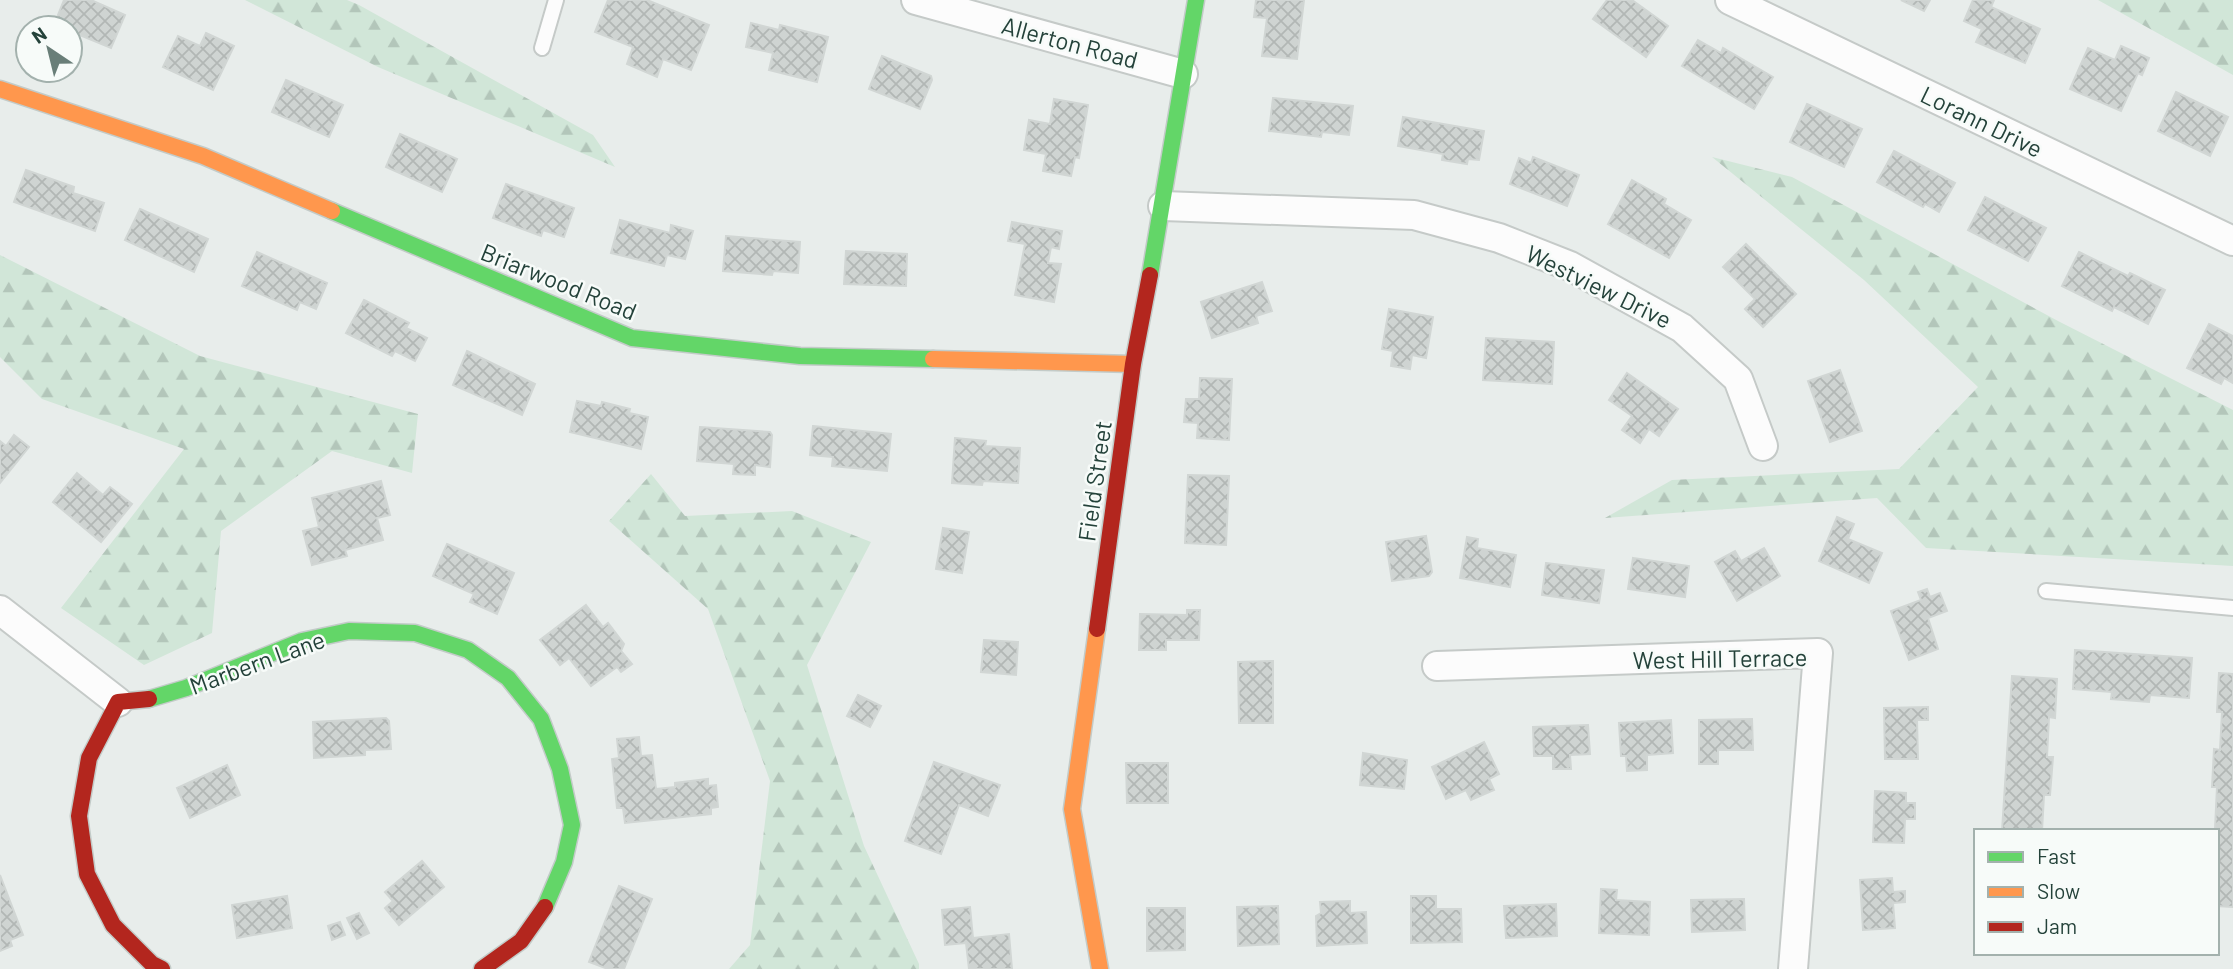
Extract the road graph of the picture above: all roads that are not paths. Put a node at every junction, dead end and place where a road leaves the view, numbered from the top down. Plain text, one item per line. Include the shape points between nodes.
1 (556, 0) edge
2 (916, 0) edge
3 (1196, 0) edge
4 (1731, 0) edge
5 (542, 48) dead end
6 (1183, 74) junction
7 (0, 89) edge
8 (1163, 206) junction
9 (2233, 241) edge
10 (1133, 364) junction
11 (1763, 446) dead end
12 (2046, 591) dead end
13 (2233, 608) edge
14 (0, 610) edge
15 (1437, 666) dead end
16 (118, 702) junction
17 (162, 969) edge
18 (482, 969) edge
19 (1100, 969) edge
20 (1793, 969) edge

1 - 5 lane
2 - 6 street, Allerton Road
3 - 6 street, Field Street
4 - 9 street, Lorann Drive
6 - 8 street, Field Street
7 - 10 street, Briarwood Road via 203,156 632,338 800,356
8 - 10 street, Field Street
8 - 11 street, Westview Drive via 1414,215 1499,238 1570,266 1682,328 1738,379
10 - 19 street, Field Street via 1072,809
12 - 13 lane
14 - 16 street
15 - 20 street, West Hill Terrace via 1818,653
16 - 17 street via 89,758 79,816 87,874 113,925
16 - 18 street, Marbern Lane via 163,696 302,640 349,631 415,633 468,650 508,678 541,719 572,825 549,901 521,941

